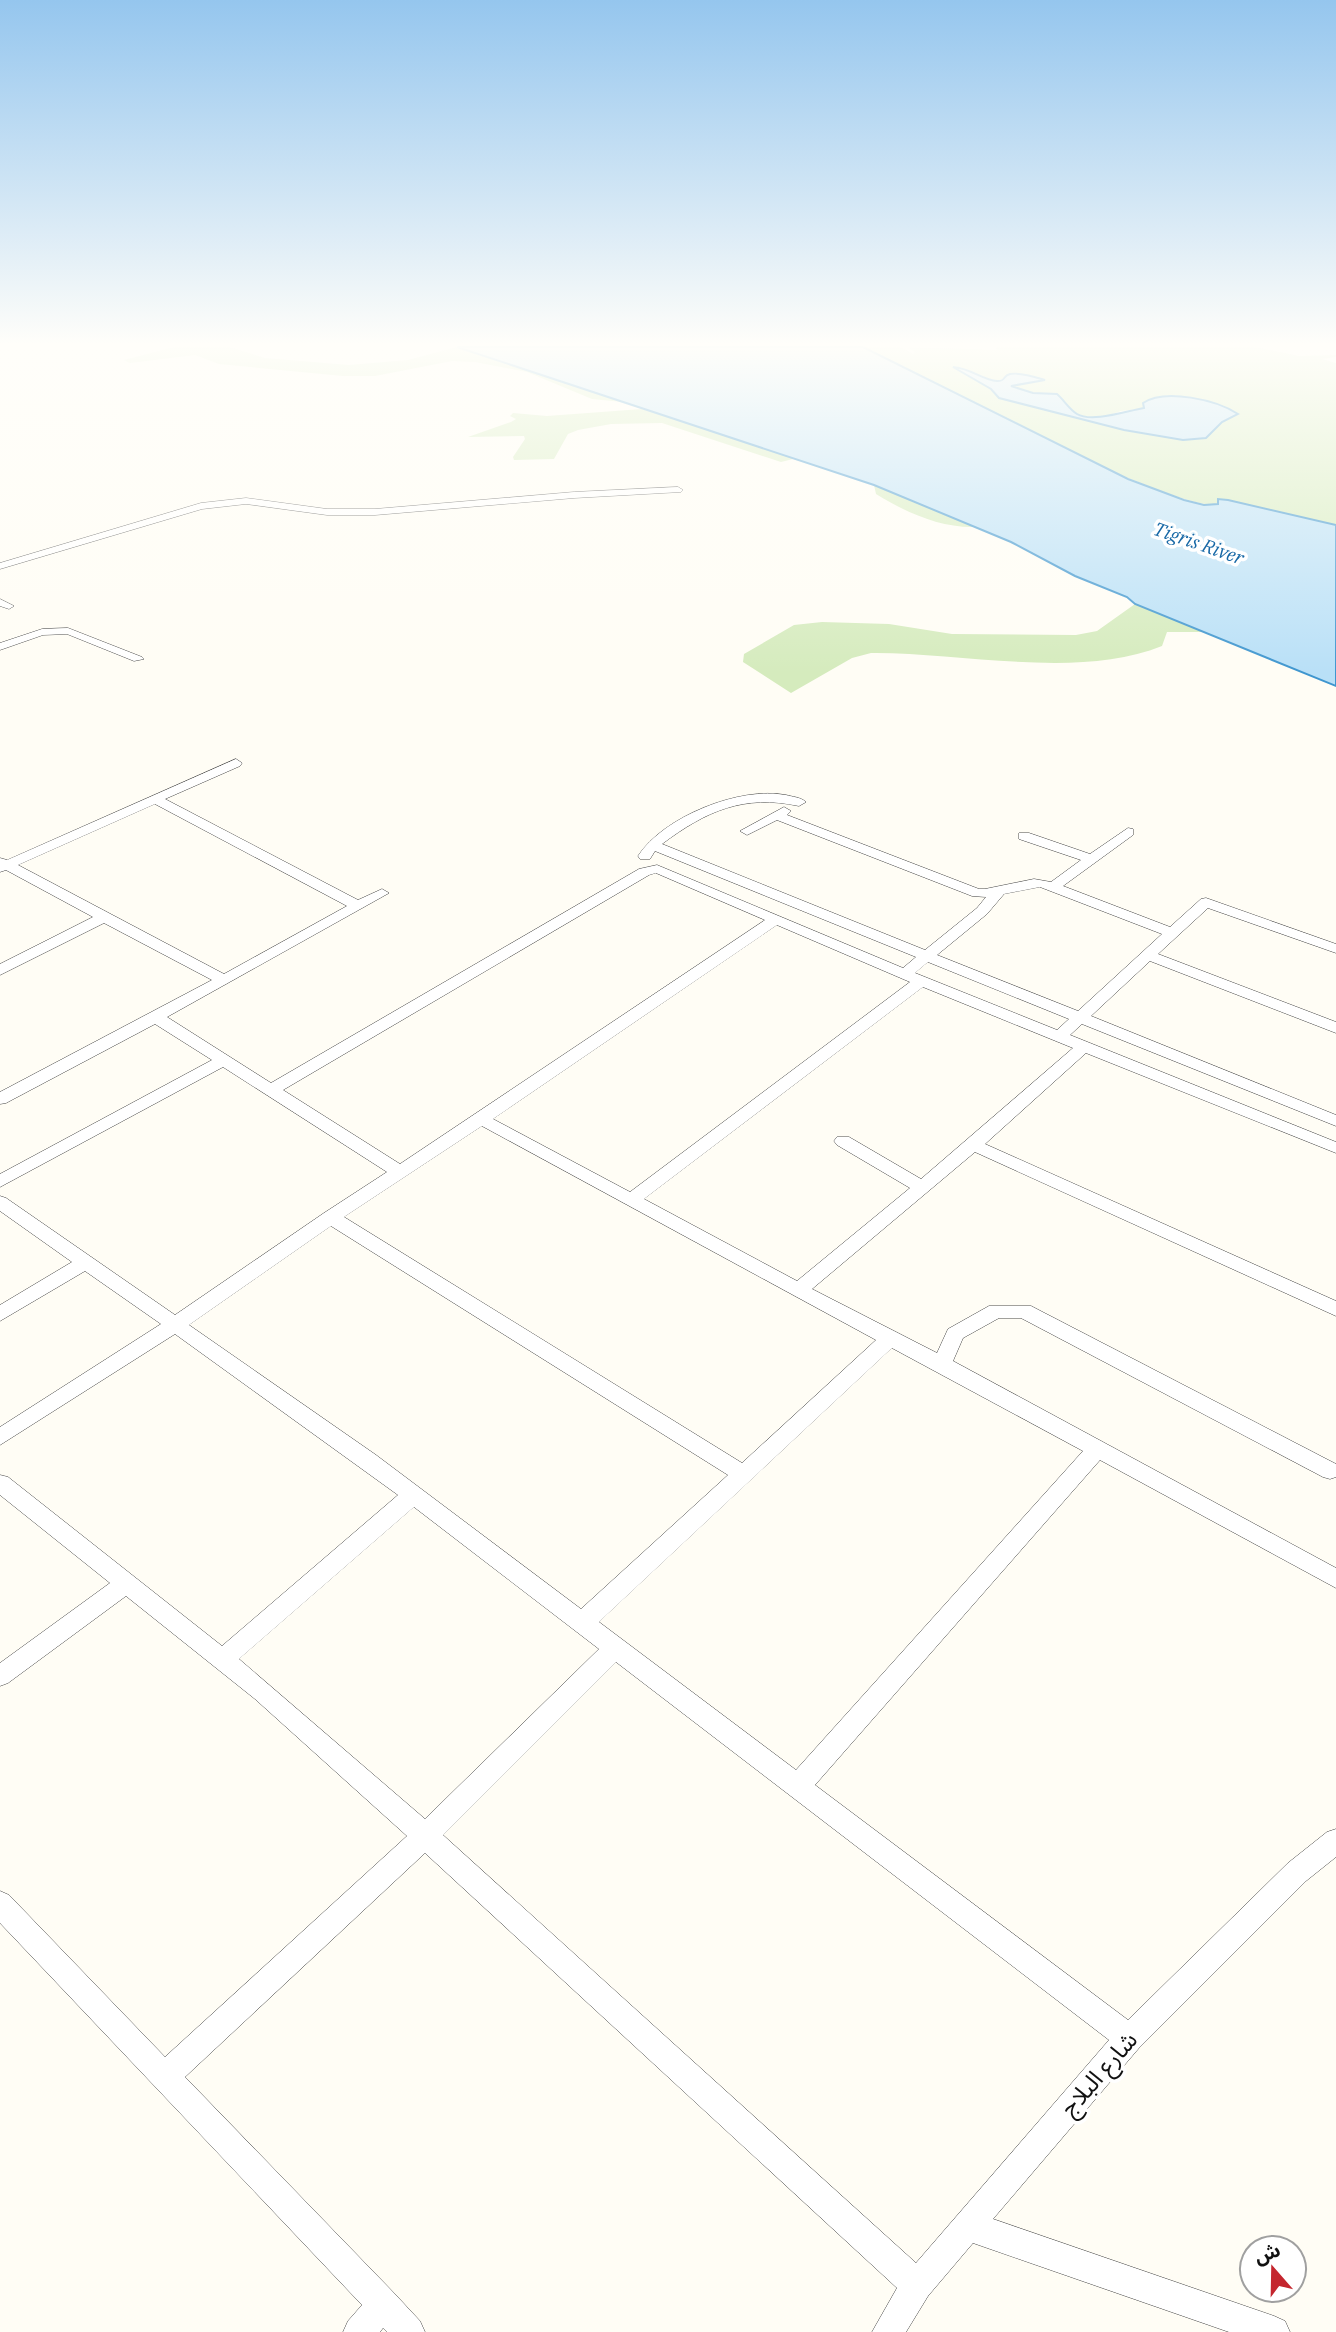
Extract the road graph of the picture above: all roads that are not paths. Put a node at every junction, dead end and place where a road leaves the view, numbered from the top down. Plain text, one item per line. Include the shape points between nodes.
1 (678, 490) dead end
2 (0, 566) edge
3 (0, 647) edge
4 (138, 659) dead end
5 (236, 763) dead end
6 (155, 799) junction
7 (776, 816) junction
8 (747, 831) dead end
9 (1128, 832) dead end
10 (1024, 836) dead end
11 (1092, 859) junction
12 (2, 864) edge
13 (1053, 887) junction
14 (1000, 890) junction
15 (382, 893) dead end
16 (358, 906) junction
17 (106, 916) junction
18 (776, 919) junction
19 (1172, 933) junction
20 (1336, 949) edge
21 (927, 955) junction
22 (1147, 955) junction
23 (0, 970) edge
24 (904, 974) junction
25 (224, 980) junction
26 (921, 981) junction
27 (156, 1017) junction
28 (1081, 1017) junction
29 (1336, 1028) edge
30 (1059, 1037) junction
31 (1084, 1046) junction
32 (222, 1061) junction
33 (270, 1091) junction
34 (0, 1099) edge
35 (481, 1119) junction
36 (1336, 1121) edge
37 (843, 1141) dead end
38 (973, 1145) junction
39 (1336, 1148) edge
40 (399, 1172) junction
41 (0, 1181) edge
42 (922, 1187) junction
43 (631, 1200) junction
44 (0, 1202) edge
45 (330, 1217) junction
46 (86, 1262) junction
47 (798, 1290) junction
48 (1336, 1309) edge
49 (0, 1314) edge
50 (176, 1324) junction
51 (890, 1339) junction
52 (942, 1364) junction
53 (0, 1437) edge
54 (1096, 1450) junction
55 (1330, 1471) dead end
56 (743, 1474) junction
57 (0, 1483) edge
58 (413, 1495) junction
59 (1336, 1579) edge
60 (127, 1583) junction
61 (582, 1623) junction
62 (614, 1649) junction
63 (222, 1660) junction
64 (0, 1676) edge
65 (798, 1786) junction
66 (425, 1836) junction
67 (1336, 1841) edge
68 (0, 1903) edge
69 (1129, 2038) junction
70 (164, 2076) junction
71 (968, 2226) junction
72 (917, 2285) junction
73 (383, 2304) junction
74 (359, 2332) edge
75 (410, 2332) edge
76 (888, 2332) edge
77 (1274, 2332) edge

1 - 2 street via 375,512 327,512 231,501
3 - 4 street via 42,632 68,631
5 - 6 street
6 - 12 street
6 - 16 street
7 - 8 street
7 - 14 street via 970,890 986,894
7 - 21 street via 804,800 761,795 727,800 649,850
9 - 11 street
10 - 11 street
11 - 13 street
12 - 17 street
13 - 14 street via 1031,882
13 - 19 street
14 - 21 street via 982,911
15 - 16 street
16 - 25 street
17 - 23 street
17 - 25 street
18 - 24 street
18 - 33 street via 662,870 648,870
18 - 35 street
19 - 20 street via 1206,902
19 - 22 street
21 - 24 street
21 - 28 street
22 - 28 street
22 - 29 street
24 - 26 street
25 - 27 street
26 - 30 street
26 - 43 street
27 - 32 street
27 - 34 street
28 - 30 street
28 - 36 street
30 - 31 street
31 - 38 street
31 - 39 street
32 - 33 street
32 - 41 street
33 - 40 street
35 - 40 street
35 - 43 street
37 - 42 street
38 - 42 street
38 - 48 street
40 - 45 street
42 - 47 street
43 - 47 street
44 - 46 street
45 - 50 street
45 - 56 street
46 - 49 street
46 - 50 street
47 - 51 street
50 - 53 street
50 - 58 street
51 - 52 street
51 - 56 street
52 - 54 street
52 - 55 street via 955,1334 996,1311 1024,1311
54 - 59 street
54 - 65 street
56 - 61 street
57 - 60 street
58 - 61 street
58 - 63 street
60 - 63 street
60 - 64 street
61 - 62 street
62 - 65 street
62 - 66 street
63 - 66 street
65 - 69 street
66 - 70 street
66 - 72 street
67 - 69 street, شارع البلاج via 1297,1872
68 - 70 street
69 - 71 street, شارع البلاج
70 - 73 street
71 - 72 street, شارع البلاج
71 - 77 street
72 - 76 street, شارع البلاج
73 - 74 street
73 - 75 street

